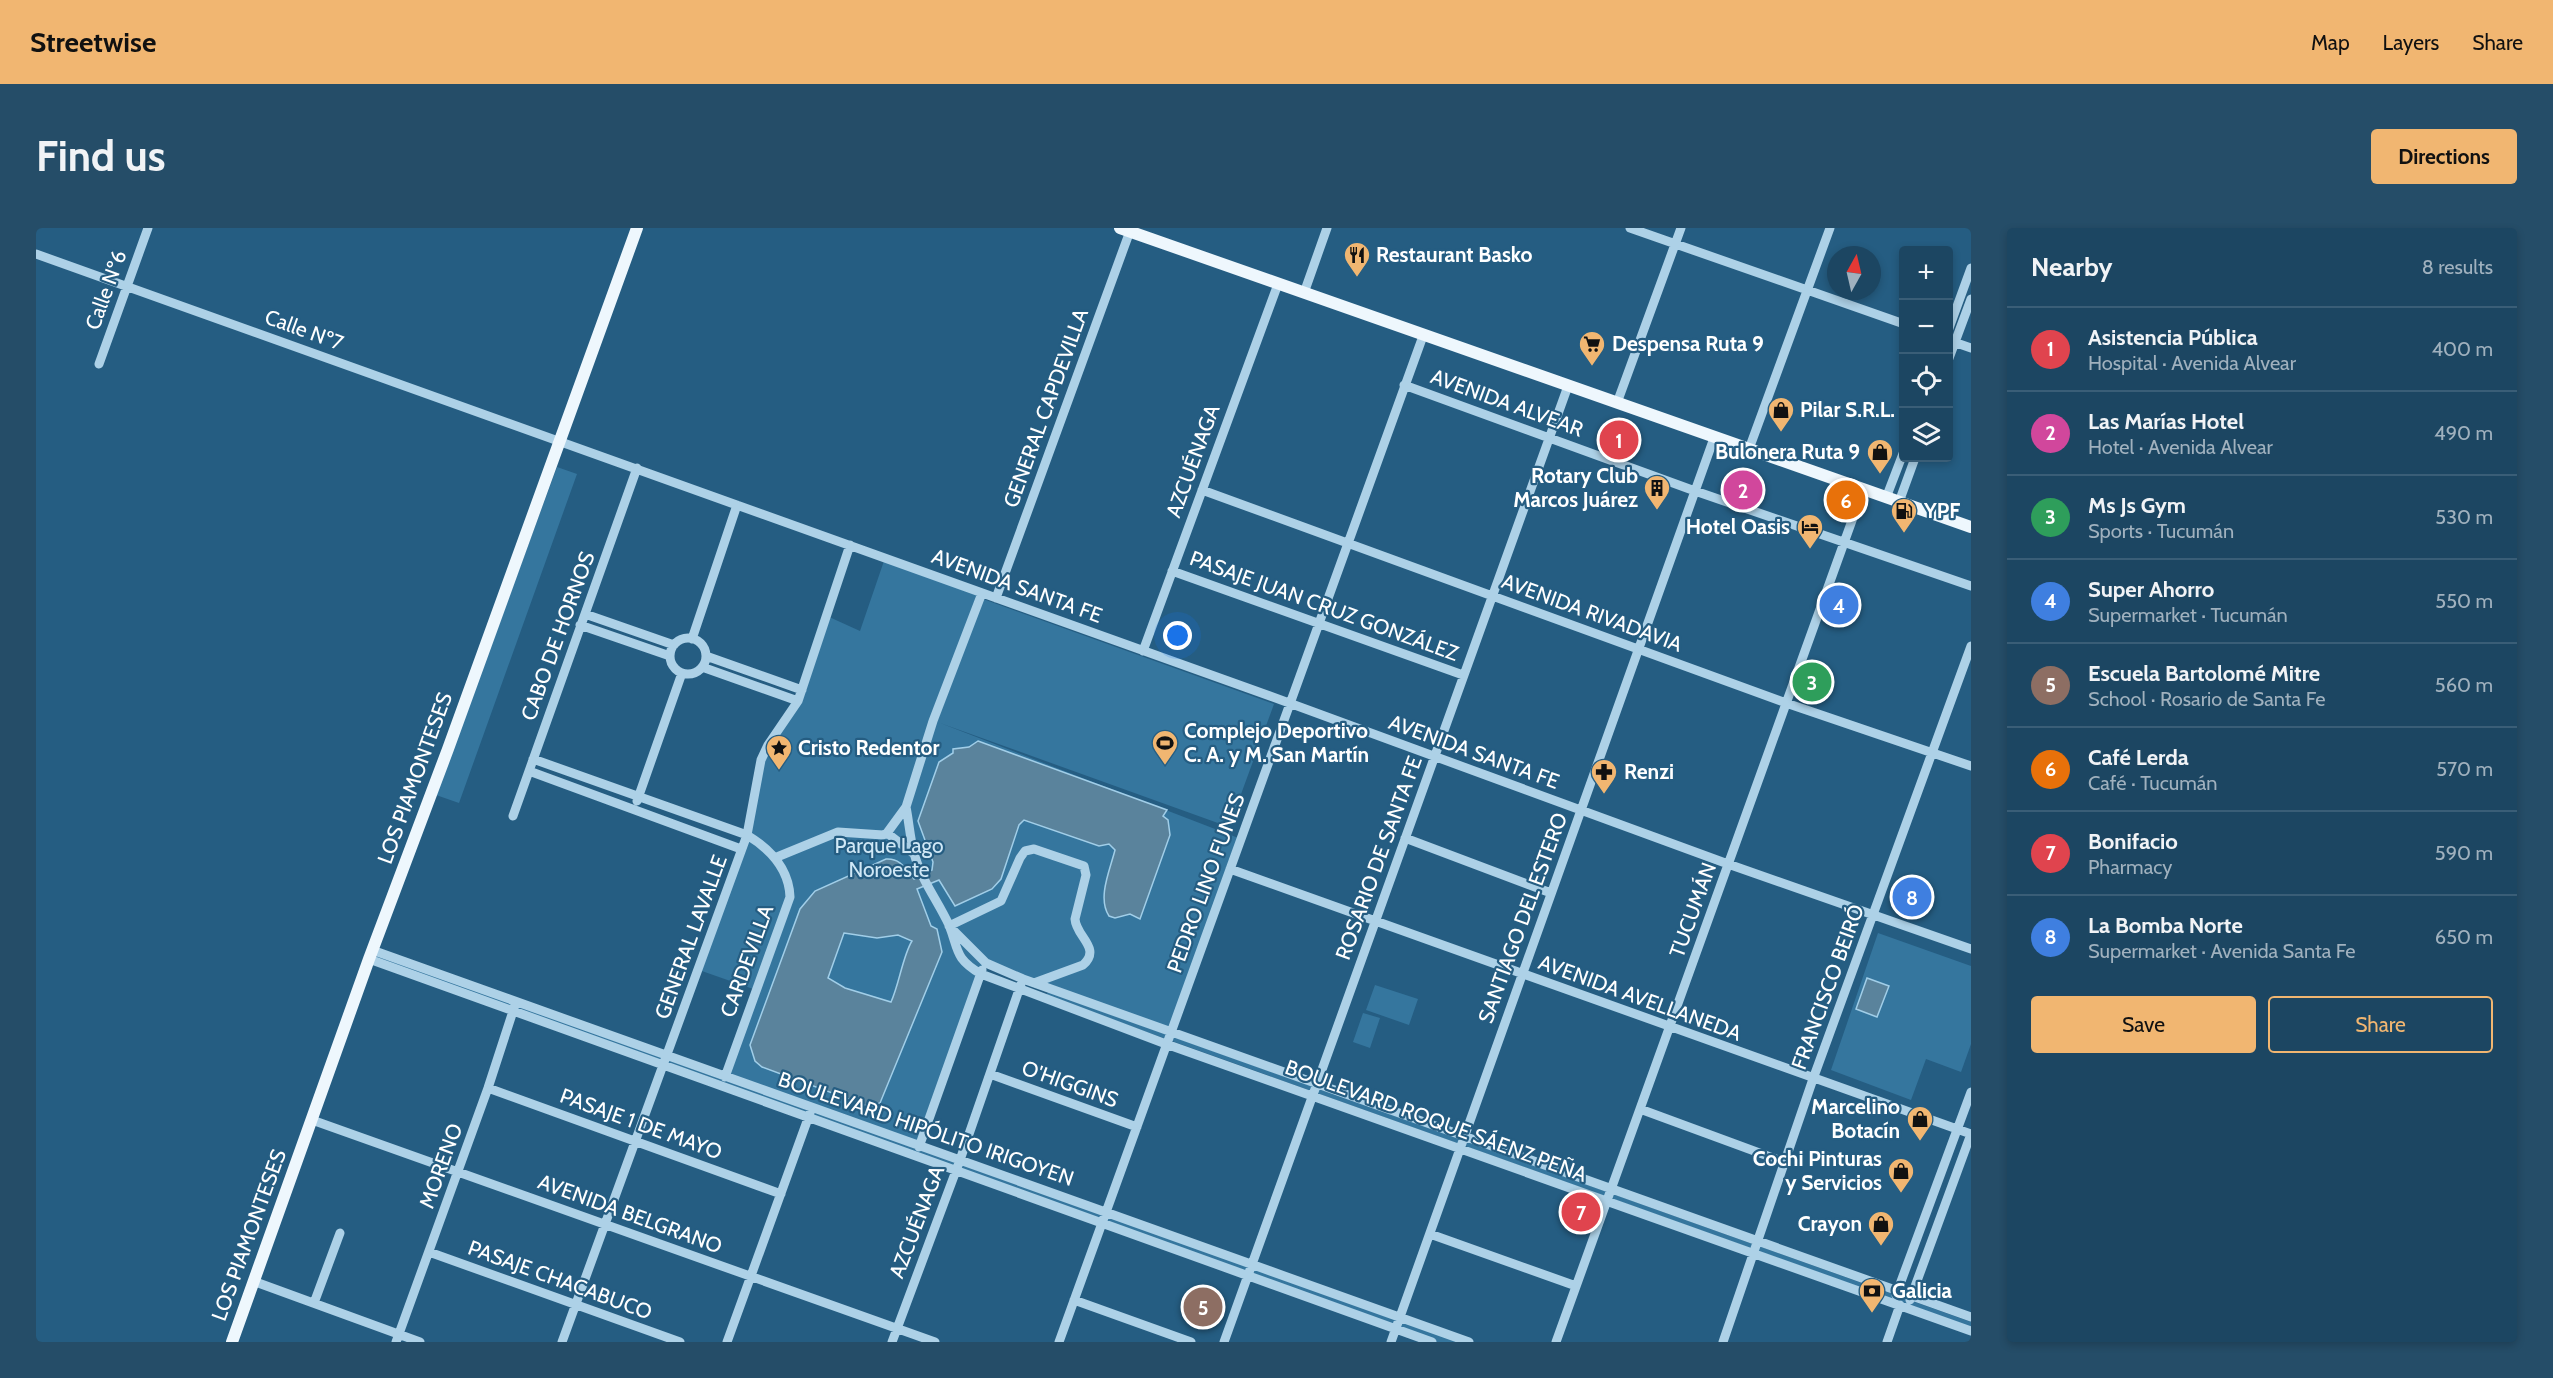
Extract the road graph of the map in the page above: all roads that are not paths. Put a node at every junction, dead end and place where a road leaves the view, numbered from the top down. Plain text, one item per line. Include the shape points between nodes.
1 (148, 228) edge
2 (637, 228) edge
3 (1327, 228) edge
4 (1630, 228) edge
5 (1681, 228) edge
6 (1830, 228) edge
7 (1125, 230) edge
8 (1152, 233) edge
9 (1675, 244) junction
10 (36, 254) edge
11 (1971, 268) edge
12 (1278, 284) junction
13 (127, 287) junction
14 (1807, 290) junction
15 (1304, 293) junction
16 (1971, 299) edge
17 (1953, 317) edge
18 (1899, 322) edge
19 (1423, 336) junction
20 (1953, 339) edge
21 (1953, 341) edge
22 (1971, 348) edge
23 (99, 364) dead end
24 (1404, 385) junction
25 (1568, 386) junction
26 (1617, 403) junction
27 (1549, 437) junction
28 (1714, 438) junction
29 (559, 441) junction
30 (1749, 449) junction
31 (1900, 462) edge
32 (1914, 462) edge
33 (637, 468) junction
34 (1202, 490) junction
35 (1863, 490) junction
36 (1695, 491) junction
37 (1887, 498) junction
38 (1899, 502) junction
39 (738, 505) junction
40 (1971, 527) edge
41 (1347, 542) junction
42 (1844, 543) junction
43 (850, 545) junction
44 (1172, 571) junction
45 (1971, 586) edge
46 (982, 593) junction
47 (1492, 596) junction
48 (996, 598) junction
49 (585, 614) junction
50 (1319, 622) junction
51 (580, 625) junction
52 (693, 639) junction
53 (674, 645) junction
54 (1971, 646) edge
55 (1639, 650) junction
56 (1143, 651) junction
57 (670, 656) junction
58 (706, 656) junction
59 (702, 667) junction
60 (682, 673) junction
61 (1464, 675) junction
62 (802, 690) junction
63 (798, 701) junction
64 (1786, 703) junction
65 (1288, 704) junction
66 (1933, 753) junction
67 (1434, 756) junction
68 (533, 759) junction
69 (1971, 766) edge
70 (529, 771) junction
71 (638, 797) junction
72 (906, 807) junction
73 (634, 808) junction
74 (1580, 810) junction
75 (513, 816) dead end
76 (887, 833) junction
77 (747, 835) junction
78 (1405, 838) junction
79 (741, 849) junction
80 (914, 854) junction
81 (777, 857) junction
82 (1728, 864) junction
83 (1230, 869) junction
84 (1551, 893) junction
85 (1873, 916) junction
86 (1375, 920) junction
87 (949, 926) junction
88 (1971, 950) edge
89 (370, 955) junction
90 (986, 963) junction
91 (981, 974) junction
92 (1522, 975) junction
93 (1023, 979) junction
94 (1034, 983) junction
95 (1019, 990) junction
96 (515, 1006) junction
97 (1670, 1027) junction
98 (1171, 1031) junction
99 (1166, 1044) junction
100 (665, 1060) junction
101 (990, 1074) junction
102 (724, 1077) junction
103 (1813, 1079) junction
104 (1317, 1084) junction
105 (488, 1088) junction
106 (1971, 1092) edge
107 (1312, 1096) junction
108 (1640, 1109) junction
109 (811, 1113) junction
110 (312, 1120) junction
111 (1137, 1127) junction
112 (1957, 1130) junction
113 (1971, 1134) edge
114 (1465, 1136) junction
115 (635, 1141) junction
116 (919, 1147) junction
117 (1460, 1149) junction
118 (960, 1160) junction
119 (1784, 1162) junction
120 (458, 1170) junction
121 (956, 1170) junction
122 (1611, 1188) junction
123 (781, 1194) junction
124 (1607, 1201) junction
125 (1106, 1211) junction
126 (1101, 1223) junction
127 (606, 1224) junction
128 (340, 1233) dead end
129 (1430, 1234) junction
130 (1758, 1241) junction
131 (1754, 1251) junction
132 (429, 1252) junction
133 (1252, 1264) junction
134 (1248, 1276) junction
135 (750, 1277) junction
136 (253, 1281) junction
137 (1576, 1286) junction
138 (1898, 1290) junction
139 (1912, 1295) junction
140 (1074, 1300) junction
141 (314, 1303) junction
142 (576, 1305) junction
143 (1901, 1305) junction
144 (1400, 1317) junction
145 (1971, 1317) edge
146 (897, 1328) junction
147 (1396, 1329) junction
148 (1971, 1331) edge
149 (398, 1338) edge
150 (232, 1342) edge
151 (420, 1342) edge
152 (562, 1342) edge
153 (680, 1342) edge
154 (727, 1342) edge
155 (891, 1342) edge
156 (935, 1342) edge
157 (1059, 1342) edge
158 (1191, 1342) edge
159 (1224, 1342) edge
160 (1391, 1342) edge
161 (1432, 1342) edge
162 (1468, 1342) edge
163 (1556, 1342) edge
164 (1723, 1342) edge
165 (1887, 1342) edge

1 - 13 street, Calle Nº6
2 - 29 main road, LOS PIAMONTESES
3 - 15 street
4 - 9 street
5 - 9 street
6 - 14 street
7 - 8 main road
7 - 48 street, GENERAL CAPDEVILLA
8 - 12 main road
9 - 14 street
9 - 26 street
10 - 13 street, Calle Nº7
11 - 17 street
12 - 15 main road
12 - 34 street, AZCUÉNAGA
13 - 23 street, Calle Nº6
13 - 29 street, Calle Nº7
14 - 18 street
14 - 30 street
15 - 19 main road
16 - 20 street
19 - 24 street, PEDRO LINO FUNES
19 - 25 main road
21 - 22 street
24 - 27 street, AVENIDA ALVEAR
24 - 41 street, PEDRO LINO FUNES
25 - 26 main road
25 - 27 street, ROSARIO DE SANTA FE
26 - 28 main road
27 - 36 street, AVENIDA ALVEAR
27 - 47 street, ROSARIO DE SANTA FE
28 - 30 main road
28 - 36 street, SANTIAGO DEL ESTERO
29 - 33 street, AVENIDA SANTA FE
29 - 89 main road, LOS PIAMONTESES
30 - 35 main road
31 - 37 street
32 - 38 street
33 - 39 street, AVENIDA SANTA FE
33 - 49 street, CABO DE HORNOS
34 - 41 street, AVENIDA RIVADAVIA
34 - 44 street, AZCUÉNAGA
35 - 37 main road
35 - 42 street, TUCUMÁN
36 - 42 street, AVENIDA ALVEAR
36 - 55 street, SANTIAGO DEL ESTERO
37 - 38 main road
38 - 40 main road
39 - 43 street, AVENIDA SANTA FE
39 - 52 street
41 - 47 street, AVENIDA RIVADAVIA
41 - 50 street, PEDRO LINO FUNES
42 - 45 street, AVENIDA ALVEAR
42 - 64 street, TUCUMÁN
43 - 46 street, AVENIDA SANTA FE
43 - 62 street, GENERAL LAVALLE
44 - 50 street, PASAJE JUAN CRUZ GONZÁLEZ
44 - 56 street, AZCUÉNAGA
46 - 48 street, AVENIDA SANTA FE
46 - 72 street via 933,721
47 - 55 street, AVENIDA RIVADAVIA
47 - 61 street, ROSARIO DE SANTA FE
48 - 56 street, AVENIDA SANTA FE
49 - 51 street, CABO DE HORNOS
49 - 53 street
50 - 61 street, PASAJE JUAN CRUZ GONZÁLEZ
50 - 65 street, PEDRO LINO FUNES
51 - 57 street
51 - 68 street, CABO DE HORNOS
52 - 53 street via 682,639
52 - 58 street via 703,647
53 - 57 street
54 - 66 street, FRANCISCO BEIRÓ
55 - 64 street, AVENIDA RIVADAVIA
55 - 74 street, SANTIAGO DEL ESTERO
56 - 65 street, AVENIDA SANTA FE
57 - 60 street via 673,666
58 - 59 street
58 - 62 street
59 - 60 street via 693,673
59 - 63 street
60 - 71 street
61 - 67 street, ROSARIO DE SANTA FE
62 - 63 street, GENERAL LAVALLE
63 - 77 street, GENERAL LAVALLE via 761,760
64 - 66 street, AVENIDA RIVADAVIA
64 - 82 street, TUCUMÁN
65 - 67 street, AVENIDA SANTA FE
65 - 83 street, PEDRO LINO FUNES
66 - 69 street, AVENIDA RIVADAVIA
66 - 85 street, FRANCISCO BEIRÓ
67 - 74 street, AVENIDA SANTA FE
67 - 78 street, ROSARIO DE SANTA FE
68 - 70 street, CABO DE HORNOS
68 - 71 street
70 - 73 street
70 - 75 street, CABO DE HORNOS
71 - 73 street
71 - 77 street
72 - 76 street
72 - 80 street, BOULEVARD ROQUE SÁENZ PEÑA
73 - 79 street
74 - 82 street, AVENIDA SANTA FE
74 - 84 street, SANTIAGO DEL ESTERO
76 - 80 street
76 - 81 street via 838,832
77 - 79 street, GENERAL LAVALLE
77 - 81 street
78 - 84 street
78 - 86 street, ROSARIO DE SANTA FE
79 - 100 street, GENERAL LAVALLE
80 - 87 street, BOULEVARD ROQUE SÁENZ PEÑA
81 - 102 street, CARDEVILLA via 790,897
82 - 85 street, AVENIDA SANTA FE
82 - 97 street, TUCUMÁN
83 - 86 street, AVENIDA AVELLANEDA
83 - 98 street, PEDRO LINO FUNES
84 - 92 street, SANTIAGO DEL ESTERO
85 - 88 street, AVENIDA SANTA FE
85 - 103 street, FRANCISCO BEIRÓ
86 - 92 street, AVENIDA AVELLANEDA
86 - 104 street, ROSARIO DE SANTA FE
87 - 90 street, BOULEVARD ROQUE SÁENZ PEÑA
87 - 91 street, BOULEVARD ROQUE SÁENZ PEÑA via 956,952
87 - 94 street via 1001,901 1025,851 1034,849 1084,866 1086,875 1075,919 1091,951 1088,960
89 - 96 street, BOULEVARD HIPÓLITO IRIGOYEN
89 - 110 main road, LOS PIAMONTESES
90 - 91 street
90 - 93 street, BOULEVARD ROQUE SÁENZ PEÑA
91 - 95 street, BOULEVARD ROQUE SÁENZ PEÑA
91 - 116 street
92 - 97 street, AVENIDA AVELLANEDA
92 - 114 street, SANTIAGO DEL ESTERO
93 - 94 street, BOULEVARD ROQUE SÁENZ PEÑA
93 - 95 street, AZCUÉNAGA
94 - 98 street, BOULEVARD ROQUE SÁENZ PEÑA
95 - 99 street, BOULEVARD ROQUE SÁENZ PEÑA
95 - 101 street, AZCUÉNAGA
96 - 100 street, BOULEVARD HIPÓLITO IRIGOYEN
96 - 105 street, MORENO
97 - 103 street, AVENIDA AVELLANEDA
97 - 108 street, TUCUMÁN
98 - 99 street, PEDRO LINO FUNES
98 - 104 street, BOULEVARD ROQUE SÁENZ PEÑA
99 - 107 street, BOULEVARD ROQUE SÁENZ PEÑA
99 - 111 street, PEDRO LINO FUNES
100 - 102 street, BOULEVARD HIPÓLITO IRIGOYEN
100 - 109 street, BOULEVARD HIPÓLITO IRIGOYEN
100 - 115 street, GENERAL LAVALLE
101 - 111 street, O'HIGGINS
101 - 118 street, AZCUÉNAGA
102 - 109 street, BOULEVARD HIPÓLITO IRIGOYEN
103 - 112 street, AVENIDA AVELLANEDA
103 - 119 street, FRANCISCO BEIRÓ
104 - 107 street, ROSARIO DE SANTA FE
104 - 114 street, BOULEVARD ROQUE SÁENZ PEÑA
105 - 115 street, PASAJE 1 DE MAYO
105 - 120 street, MORENO
106 - 112 street
107 - 117 street, BOULEVARD ROQUE SÁENZ PEÑA
107 - 133 street, ROSARIO DE SANTA FE
108 - 119 street
108 - 122 street, TUCUMÁN
109 - 116 street, BOULEVARD HIPÓLITO IRIGOYEN
109 - 121 street, BOULEVARD HIPÓLITO IRIGOYEN
109 - 123 street
110 - 120 street, AVENIDA BELGRANO
110 - 136 main road, LOS PIAMONTESES
111 - 125 street, PEDRO LINO FUNES
112 - 113 street, AVENIDA AVELLANEDA
112 - 138 street
113 - 139 street
114 - 117 street, SANTIAGO DEL ESTERO
114 - 122 street, BOULEVARD ROQUE SÁENZ PEÑA
115 - 123 street, PASAJE 1 DE MAYO
115 - 127 street, GENERAL LAVALLE
116 - 118 street, BOULEVARD HIPÓLITO IRIGOYEN
117 - 124 street, BOULEVARD ROQUE SÁENZ PEÑA
117 - 129 street, SANTIAGO DEL ESTERO
118 - 121 street, AZCUÉNAGA
118 - 125 street, BOULEVARD HIPÓLITO IRIGOYEN
119 - 130 street, FRANCISCO BEIRÓ
120 - 127 street, AVENIDA BELGRANO
120 - 132 street, MORENO
121 - 126 street, BOULEVARD HIPÓLITO IRIGOYEN
121 - 146 street, AZCUÉNAGA
122 - 124 street, TUCUMÁN
122 - 130 street, BOULEVARD ROQUE SÁENZ PEÑA
123 - 135 street
124 - 131 street, BOULEVARD ROQUE SÁENZ PEÑA
124 - 137 street, TUCUMÁN
125 - 126 street, PEDRO LINO FUNES
125 - 133 street, BOULEVARD HIPÓLITO IRIGOYEN
126 - 134 street, BOULEVARD HIPÓLITO IRIGOYEN
126 - 140 street, PEDRO LINO FUNES
127 - 135 street, AVENIDA BELGRANO
127 - 142 street, GENERAL LAVALLE
128 - 141 street
129 - 137 street
129 - 144 street, SANTIAGO DEL ESTERO
130 - 131 street, FRANCISCO BEIRÓ
130 - 138 street, BOULEVARD ROQUE SÁENZ PEÑA
131 - 143 street, BOULEVARD ROQUE SÁENZ PEÑA
131 - 164 street, FRANCISCO BEIRÓ
132 - 142 street, PASAJE CHACABUCO
132 - 149 street, MORENO
133 - 134 street, ROSARIO DE SANTA FE
133 - 144 street, BOULEVARD HIPÓLITO IRIGOYEN
134 - 147 street, BOULEVARD HIPÓLITO IRIGOYEN
134 - 159 street, ROSARIO DE SANTA FE
135 - 146 street, AVENIDA BELGRANO
135 - 154 street
136 - 141 street
136 - 150 main road, LOS PIAMONTESES
137 - 163 street, TUCUMÁN
138 - 139 street, BOULEVARD ROQUE SÁENZ PEÑA
138 - 143 street
139 - 143 street
139 - 145 street, BOULEVARD ROQUE SÁENZ PEÑA
140 - 157 street, PEDRO LINO FUNES
140 - 158 street
141 - 149 street
142 - 152 street, GENERAL LAVALLE
142 - 153 street, PASAJE CHACABUCO
143 - 148 street, BOULEVARD ROQUE SÁENZ PEÑA
143 - 165 street
144 - 147 street, SANTIAGO DEL ESTERO
144 - 162 street, BOULEVARD HIPÓLITO IRIGOYEN
146 - 155 street, AZCUÉNAGA
146 - 156 street, AVENIDA BELGRANO
147 - 160 street, SANTIAGO DEL ESTERO
147 - 161 street, BOULEVARD HIPÓLITO IRIGOYEN
149 - 151 street

